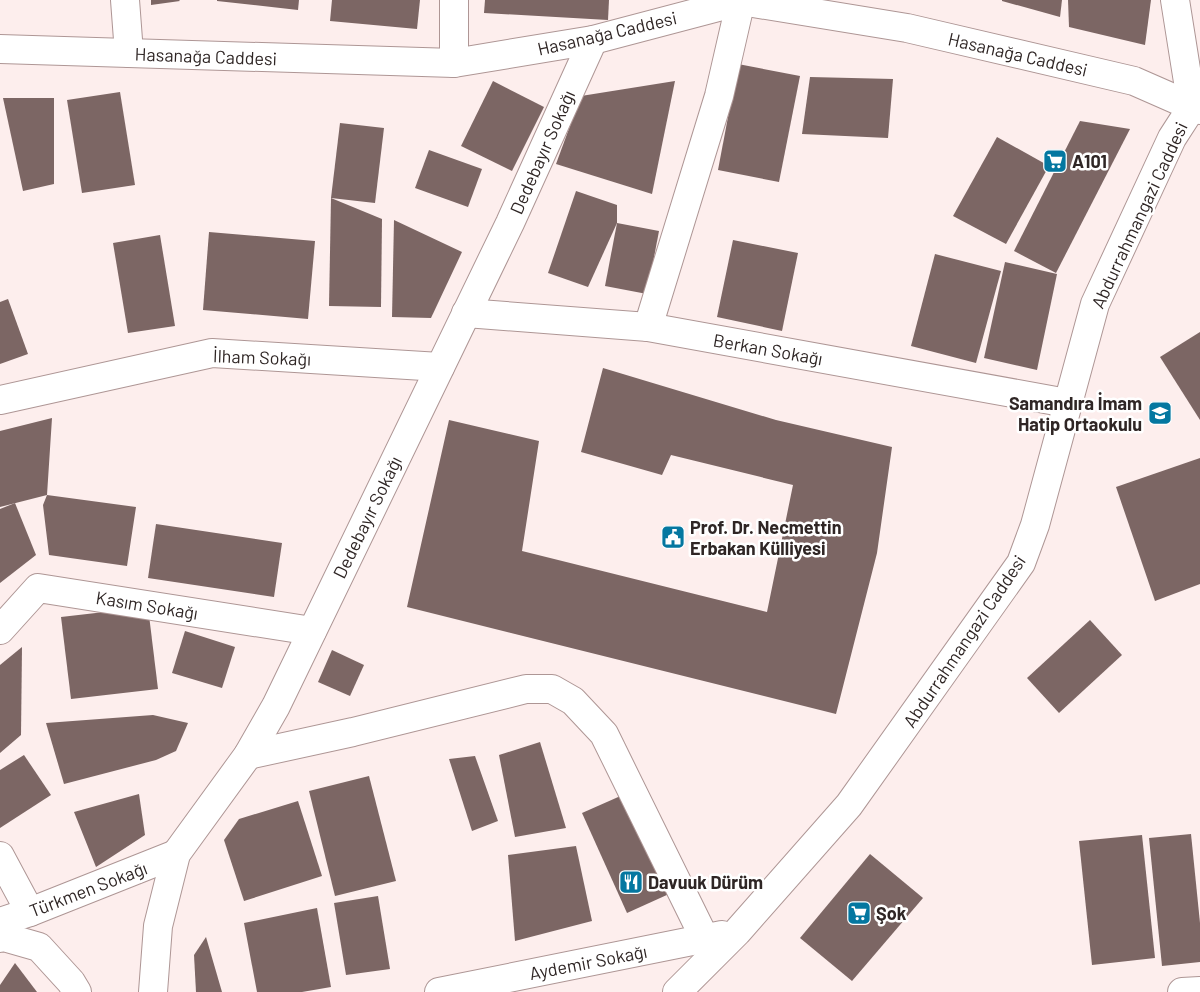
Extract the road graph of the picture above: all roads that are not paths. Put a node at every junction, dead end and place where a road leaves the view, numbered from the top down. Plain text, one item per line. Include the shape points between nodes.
1 (125, 0) edge
2 (454, 0) edge
3 (741, 0) edge
4 (1175, 0) edge
5 (593, 40) junction
6 (0, 49) edge
7 (129, 53) junction
8 (454, 64) junction
9 (1196, 108) edge
10 (466, 313) junction
11 (648, 327) junction
12 (440, 367) junction
13 (0, 400) edge
14 (1067, 403) junction
15 (0, 630) edge
16 (312, 631) junction
17 (248, 755) junction
18 (176, 854) junction
19 (0, 856) edge
20 (30, 912) junction
21 (0, 922) edge
22 (737, 932) junction
23 (0, 938) edge
24 (705, 939) junction
25 (1200, 991) edge
26 (76, 992) edge
27 (153, 992) edge
28 (440, 992) edge
29 (677, 992) edge
30 (1182, 992) edge

1 - 7 street
2 - 8 street
3 - 5 street, Hasanağa Caddesi
3 - 9 street, Hasanağa Caddesi via 908,28 1134,81
3 - 11 street via 719,96
4 - 9 street, Abdurrahmangazi Caddesi
5 - 8 street, Hasanağa Caddesi
5 - 10 street, Dedebayır Sokağı
6 - 7 street, Hasanağa Caddesi
7 - 8 street, Hasanağa Caddesi
9 - 14 street, Abdurrahmangazi Caddesi via 1172,138 1094,304
10 - 11 street, Berkan Sokağı
10 - 12 street, Dedebayır Sokağı
11 - 14 street, Berkan Sokağı
12 - 13 street, İlham Sokağı via 212,353
12 - 16 street, Dedebayır Sokağı
14 - 22 street, Abdurrahmangazi Caddesi via 1035,525 1021,563 849,805
15 - 16 street, Kasım Sokağı via 38,588
16 - 17 street, Dedebayır Sokağı
17 - 18 street, Dedebayır Sokağı
17 - 24 street via 526,689 552,689 573,701 604,734
18 - 20 street, Türkmen Sokağı
18 - 27 street, Dedebayır Sokağı via 158,926
19 - 20 street
20 - 21 street, Türkmen Sokağı
22 - 24 street, Aydemir Sokağı
22 - 29 street, Abdurrahmangazi Caddesi
23 - 26 street via 39,947 72,982
24 - 28 street, Aydemir Sokağı
25 - 30 street

